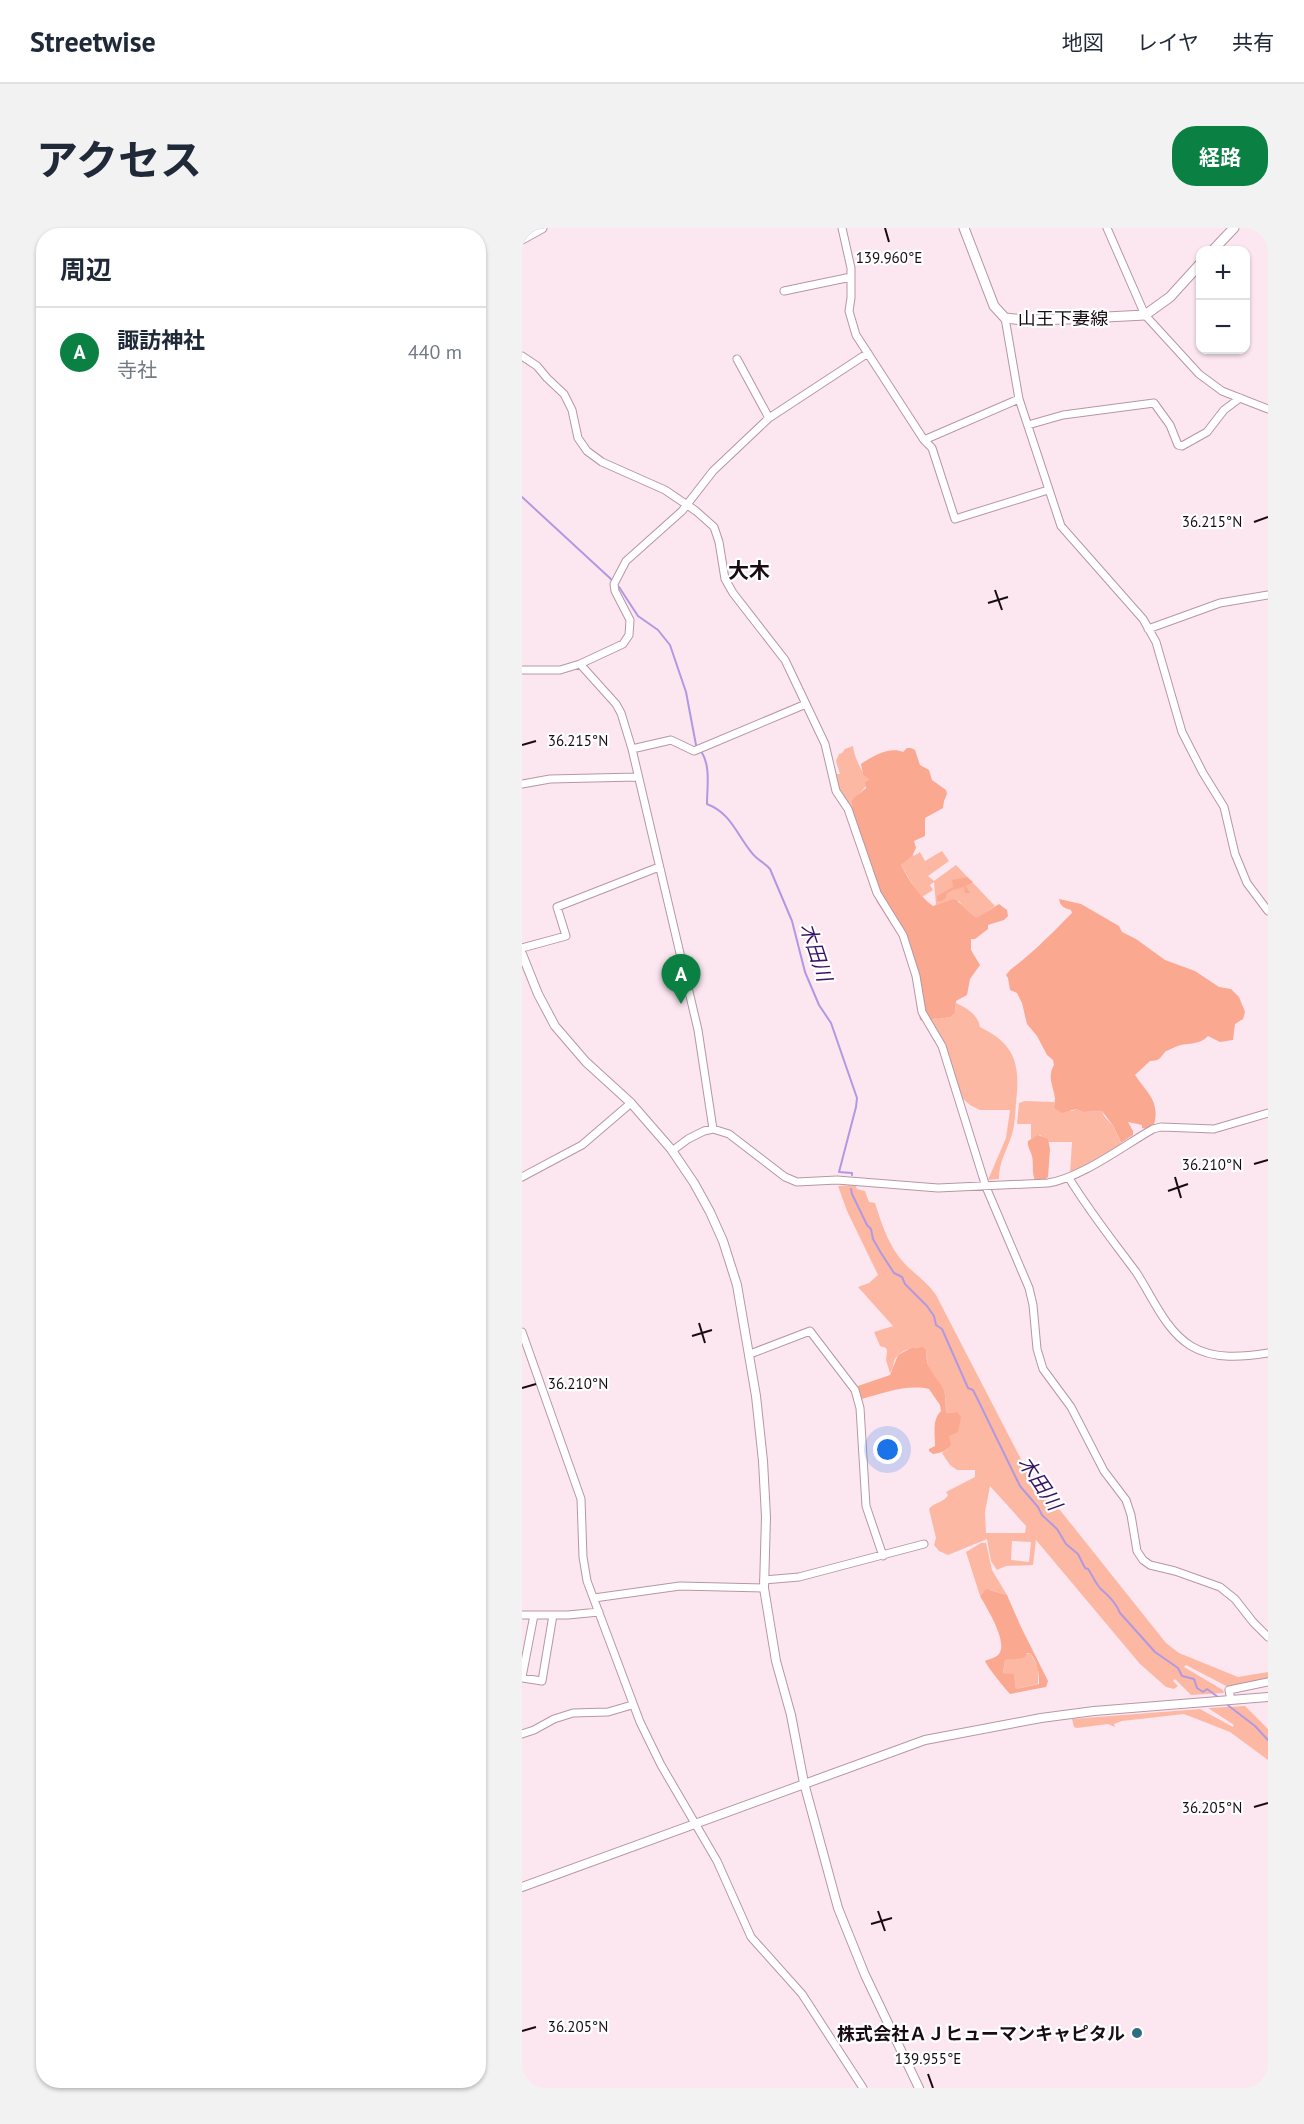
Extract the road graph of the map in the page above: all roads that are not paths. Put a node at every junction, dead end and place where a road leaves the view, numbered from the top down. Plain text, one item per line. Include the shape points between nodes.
1 (542, 228) edge
2 (842, 228) edge
3 (964, 228) edge
4 (1107, 228) edge
5 (1234, 228) edge
6 (522, 239) edge
7 (1217, 246) edge
8 (1196, 268) edge
9 (851, 277) junction
10 (784, 291) dead end
11 (1145, 315) junction
12 (1005, 318) junction
13 (868, 353) junction
14 (522, 356) edge
15 (737, 359) dead end
16 (1240, 398) junction
17 (1019, 399) junction
18 (1268, 409) edge
19 (770, 418) junction
20 (1028, 425) junction
21 (924, 440) junction
22 (1048, 490) junction
23 (688, 504) junction
24 (1268, 595) edge
25 (1148, 629) junction
26 (580, 664) junction
27 (522, 670) edge
28 (806, 704) junction
29 (632, 749) junction
30 (637, 777) junction
31 (522, 784) edge
32 (658, 867) junction
33 (1268, 911) edge
34 (522, 948) edge
35 (522, 954) edge
36 (631, 1103) junction
37 (1268, 1113) edge
38 (713, 1129) junction
39 (672, 1151) junction
40 (522, 1177) edge
41 (1069, 1178) junction
42 (986, 1187) junction
43 (522, 1332) edge
44 (1268, 1353) edge
45 (750, 1354) junction
46 (924, 1544) dead end
47 (883, 1556) junction
48 (764, 1584) junction
49 (594, 1598) junction
50 (599, 1612) junction
51 (522, 1615) edge
52 (534, 1615) junction
53 (553, 1615) junction
54 (1268, 1636) edge
55 (522, 1678) edge
56 (1268, 1682) edge
57 (1268, 1697) edge
58 (1232, 1700) junction
59 (632, 1705) junction
60 (522, 1734) edge
61 (804, 1783) junction
62 (695, 1823) junction
63 (522, 1887) edge
64 (863, 2088) edge
65 (919, 2088) edge

1 - 6 main road
2 - 9 street
3 - 12 main road, 山王下妻線 via 994,306
4 - 11 street
5 - 7 main road
8 - 11 main road via 1170,297
9 - 10 street
9 - 13 street via 849,311 856,334
11 - 12 main road, 山王下妻線
11 - 16 street via 1199,374 1222,391
12 - 17 street
13 - 19 street
13 - 21 street
14 - 23 street via 564,394 578,438 587,451
15 - 19 street
16 - 18 street
16 - 20 street via 1224,410 1207,432 1182,446 1154,404 1063,415
17 - 20 street
17 - 21 street
19 - 23 street via 713,471
20 - 22 street
21 - 22 street via 932,448 955,519
22 - 25 street via 1061,526
23 - 26 street via 626,561 615,580 615,591 630,620 627,640
23 - 28 street via 714,527 725,579 785,660
24 - 25 street via 1220,603
25 - 33 street via 1156,642 1182,732 1224,807 1235,854 1247,883
26 - 27 street via 560,670
26 - 29 street via 616,704
28 - 29 street via 694,751 671,740
28 - 42 street via 825,744 836,791 848,809 877,893 903,935 922,1012 942,1046
29 - 30 street
30 - 31 street via 550,779
30 - 32 street
32 - 34 street via 557,907 566,936
32 - 38 street via 698,1030
35 - 36 street via 555,1026 586,1062
36 - 39 street
36 - 40 street via 582,1145
37 - 41 street via 1214,1129 1154,1129
38 - 39 street
38 - 42 street via 729,1134 797,1182 837,1180 938,1188
39 - 45 street via 723,1241 737,1285
41 - 42 street
41 - 44 street via 1183,1339 1192,1346 1225,1356
42 - 54 street via 1029,1288 1043,1369 1071,1407 1104,1471 1126,1500 1140,1557 1150,1565 1220,1587
43 - 49 street via 581,1499 587,1581
45 - 47 street via 810,1331 846,1376 860,1408 866,1506
45 - 48 street via 763,1461
46 - 47 street
47 - 48 street
48 - 49 street via 680,1586
48 - 61 street via 776,1661
49 - 50 street
50 - 53 street
50 - 59 street
51 - 52 street
52 - 53 street
52 - 55 street
53 - 55 street via 542,1681
56 - 58 street via 1230,1690
57 - 58 street
58 - 61 street via 1094,1711 925,1740
59 - 60 street via 608,1712 573,1713
59 - 62 street via 660,1765
61 - 62 street
61 - 65 street via 838,1908 864,1975
62 - 63 street
62 - 64 street via 751,1937 802,1994

